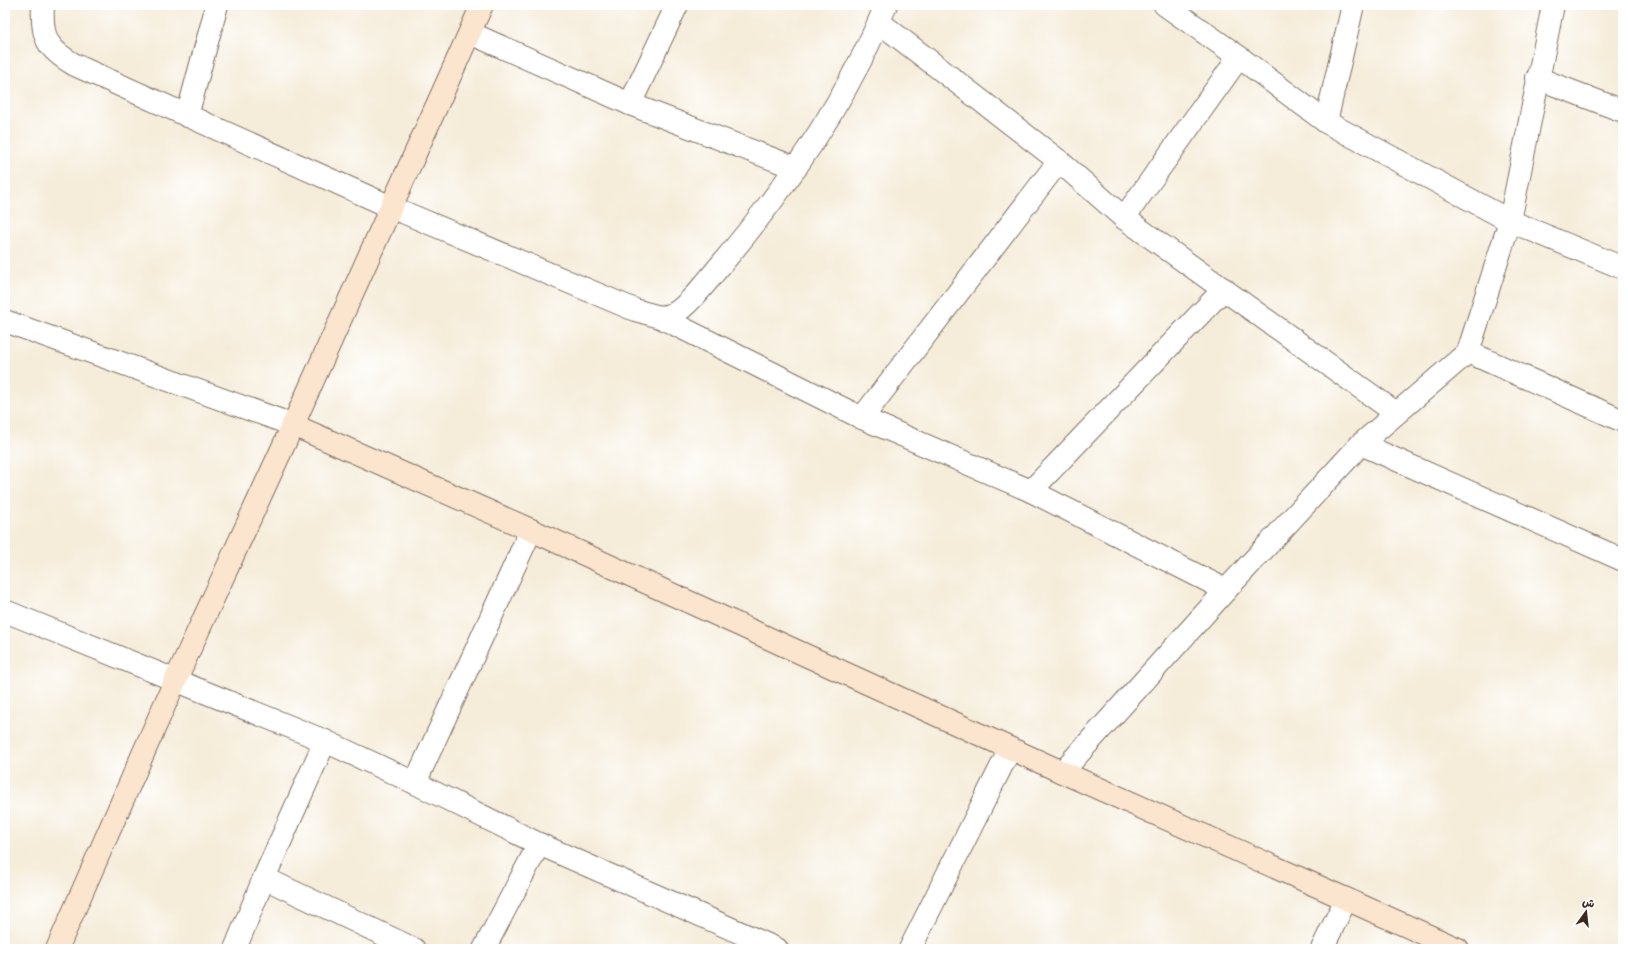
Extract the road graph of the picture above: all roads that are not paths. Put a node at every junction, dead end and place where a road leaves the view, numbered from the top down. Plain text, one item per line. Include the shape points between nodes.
1 (43, 5) edge
2 (217, 5) edge
3 (482, 5) edge
4 (677, 5) edge
5 (1165, 5) edge
6 (1353, 5) edge
7 (1553, 5) edge
8 (883, 14) edge
9 (470, 33) junction
10 (1239, 57) junction
11 (1537, 78) junction
12 (630, 104) junction
13 (1623, 111) edge
14 (187, 116) junction
15 (1326, 122) junction
16 (1059, 161) junction
17 (796, 168) junction
18 (391, 207) junction
19 (1124, 218) junction
20 (1510, 221) junction
21 (1623, 268) edge
22 (1224, 289) junction
23 (660, 317) junction
24 (5, 321) edge
25 (1468, 352) junction
26 (1396, 413) junction
27 (862, 418) junction
28 (1623, 421) edge
29 (293, 425) junction
30 (1361, 444) junction
31 (1031, 491) junction
32 (531, 530) junction
33 (1623, 560) edge
34 (1226, 590) junction
35 (8, 619) edge
36 (176, 679) junction
37 (325, 741) junction
38 (1010, 750) junction
39 (1062, 772) junction
40 (415, 783) junction
41 (539, 844) junction
42 (264, 878) junction
43 (1346, 899) junction
44 (57, 949) edge
45 (235, 949) edge
46 (414, 949) edge
47 (484, 949) edge
48 (777, 949) edge
49 (910, 949) edge
50 (1322, 949) edge
51 (1458, 949) edge

1 - 14 street via 44,34 50,47 60,56
2 - 14 street
3 - 9 street
4 - 12 street
5 - 10 street
6 - 15 street
7 - 11 street
8 - 16 street
8 - 17 street via 850,80
9 - 12 street
9 - 18 street
10 - 15 street
10 - 19 street
11 - 13 street
11 - 20 street
12 - 17 street
14 - 18 street
15 - 20 street
16 - 19 street
16 - 27 street
17 - 23 street via 694,297 675,313
18 - 23 street via 635,310
18 - 29 street
19 - 22 street
20 - 21 street
20 - 25 street
22 - 26 street
22 - 31 street
23 - 27 street
24 - 29 street
25 - 26 street
25 - 28 street
26 - 30 street
27 - 31 street
29 - 32 street
29 - 36 street
30 - 33 street
30 - 34 street
31 - 34 street
32 - 38 street
32 - 40 street
34 - 39 street
35 - 36 street
36 - 37 street
36 - 44 street
37 - 40 street
37 - 42 street
38 - 39 street
38 - 49 street
39 - 43 street
40 - 41 street
41 - 47 street
41 - 48 street
42 - 45 street
42 - 46 street
43 - 50 street
43 - 51 street

